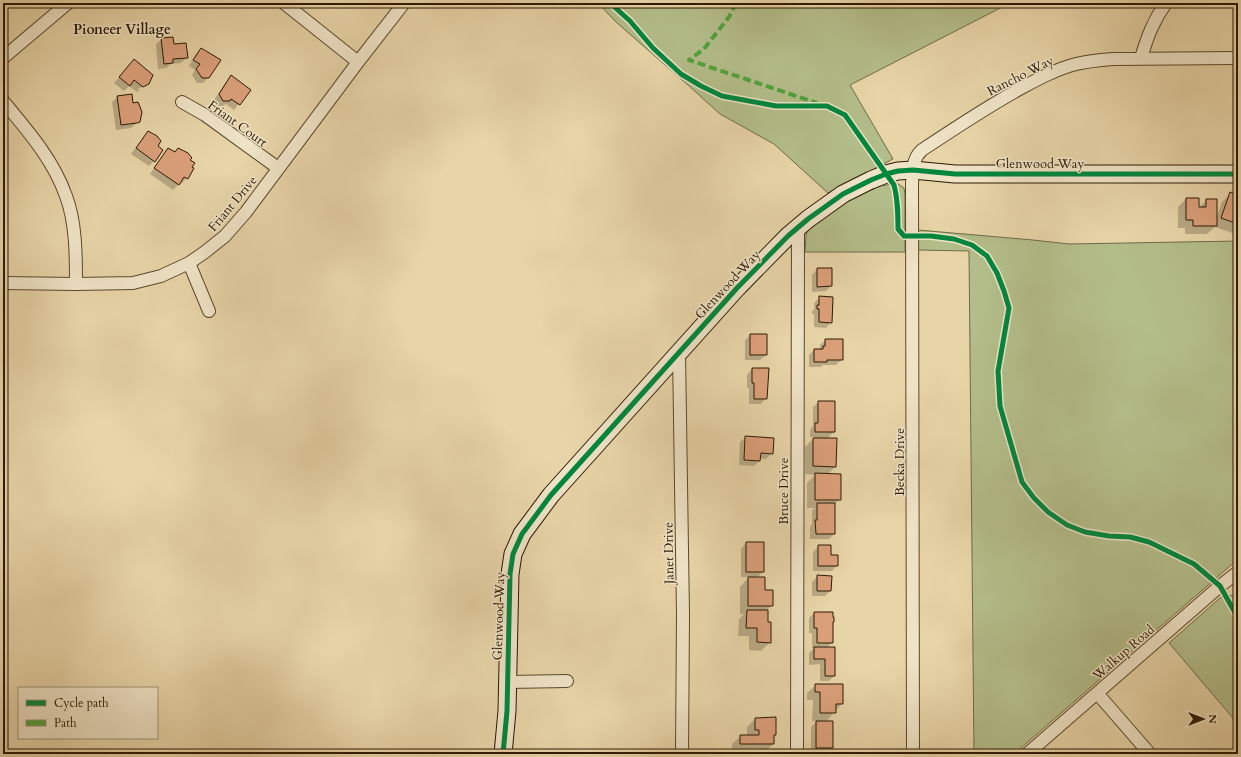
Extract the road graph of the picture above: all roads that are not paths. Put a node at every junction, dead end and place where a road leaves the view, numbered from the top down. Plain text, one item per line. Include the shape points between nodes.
1 (68, 3) edge
2 (284, 3) edge
3 (404, 3) edge
4 (1166, 3) edge
5 (3, 58) edge
6 (1141, 58) junction
7 (1238, 58) edge
8 (358, 62) junction
9 (3, 101) edge
10 (182, 102) dead end
11 (278, 168) junction
12 (913, 170) junction
13 (1238, 174) edge
14 (798, 228) junction
15 (189, 263) junction
16 (3, 283) edge
17 (76, 284) junction
18 (209, 311) dead end
19 (679, 352) junction
20 (1236, 579) edge
21 (567, 681) dead end
22 (507, 682) junction
23 (1097, 693) junction
24 (503, 754) edge
25 (682, 754) edge
26 (797, 754) edge
27 (914, 754) edge
28 (1027, 754) edge
29 (1150, 754) edge

1 - 5 street
2 - 8 street
3 - 8 street, Friant Drive
4 - 6 street via 1148,34
6 - 7 street, Rancho Way
6 - 12 street, Rancho Way via 1092,61 1061,69 1041,78 974,115 922,150 917,155
8 - 11 street, Friant Drive
9 - 17 street via 33,137 51,165 66,196 73,228
10 - 11 street, Friant Court via 205,115
11 - 15 street, Friant Drive via 225,236
12 - 13 street, Glenwood Way via 955,174
12 - 14 street, Glenwood Way via 892,172 843,194
12 - 27 street, Becka Drive
14 - 19 street, Glenwood Way via 737,288
14 - 26 street, Bruce Drive
15 - 17 street, Friant Drive via 161,276 133,283
15 - 18 street
16 - 17 street, Friant Drive
19 - 22 street, Glenwood Way via 551,495 522,534 513,554 510,574
19 - 25 street, Janet Drive via 683,616
20 - 23 street, Walkup Road via 1220,586
21 - 22 street
22 - 24 street, Glenwood Way
23 - 28 street, Walkup Road
23 - 29 street

